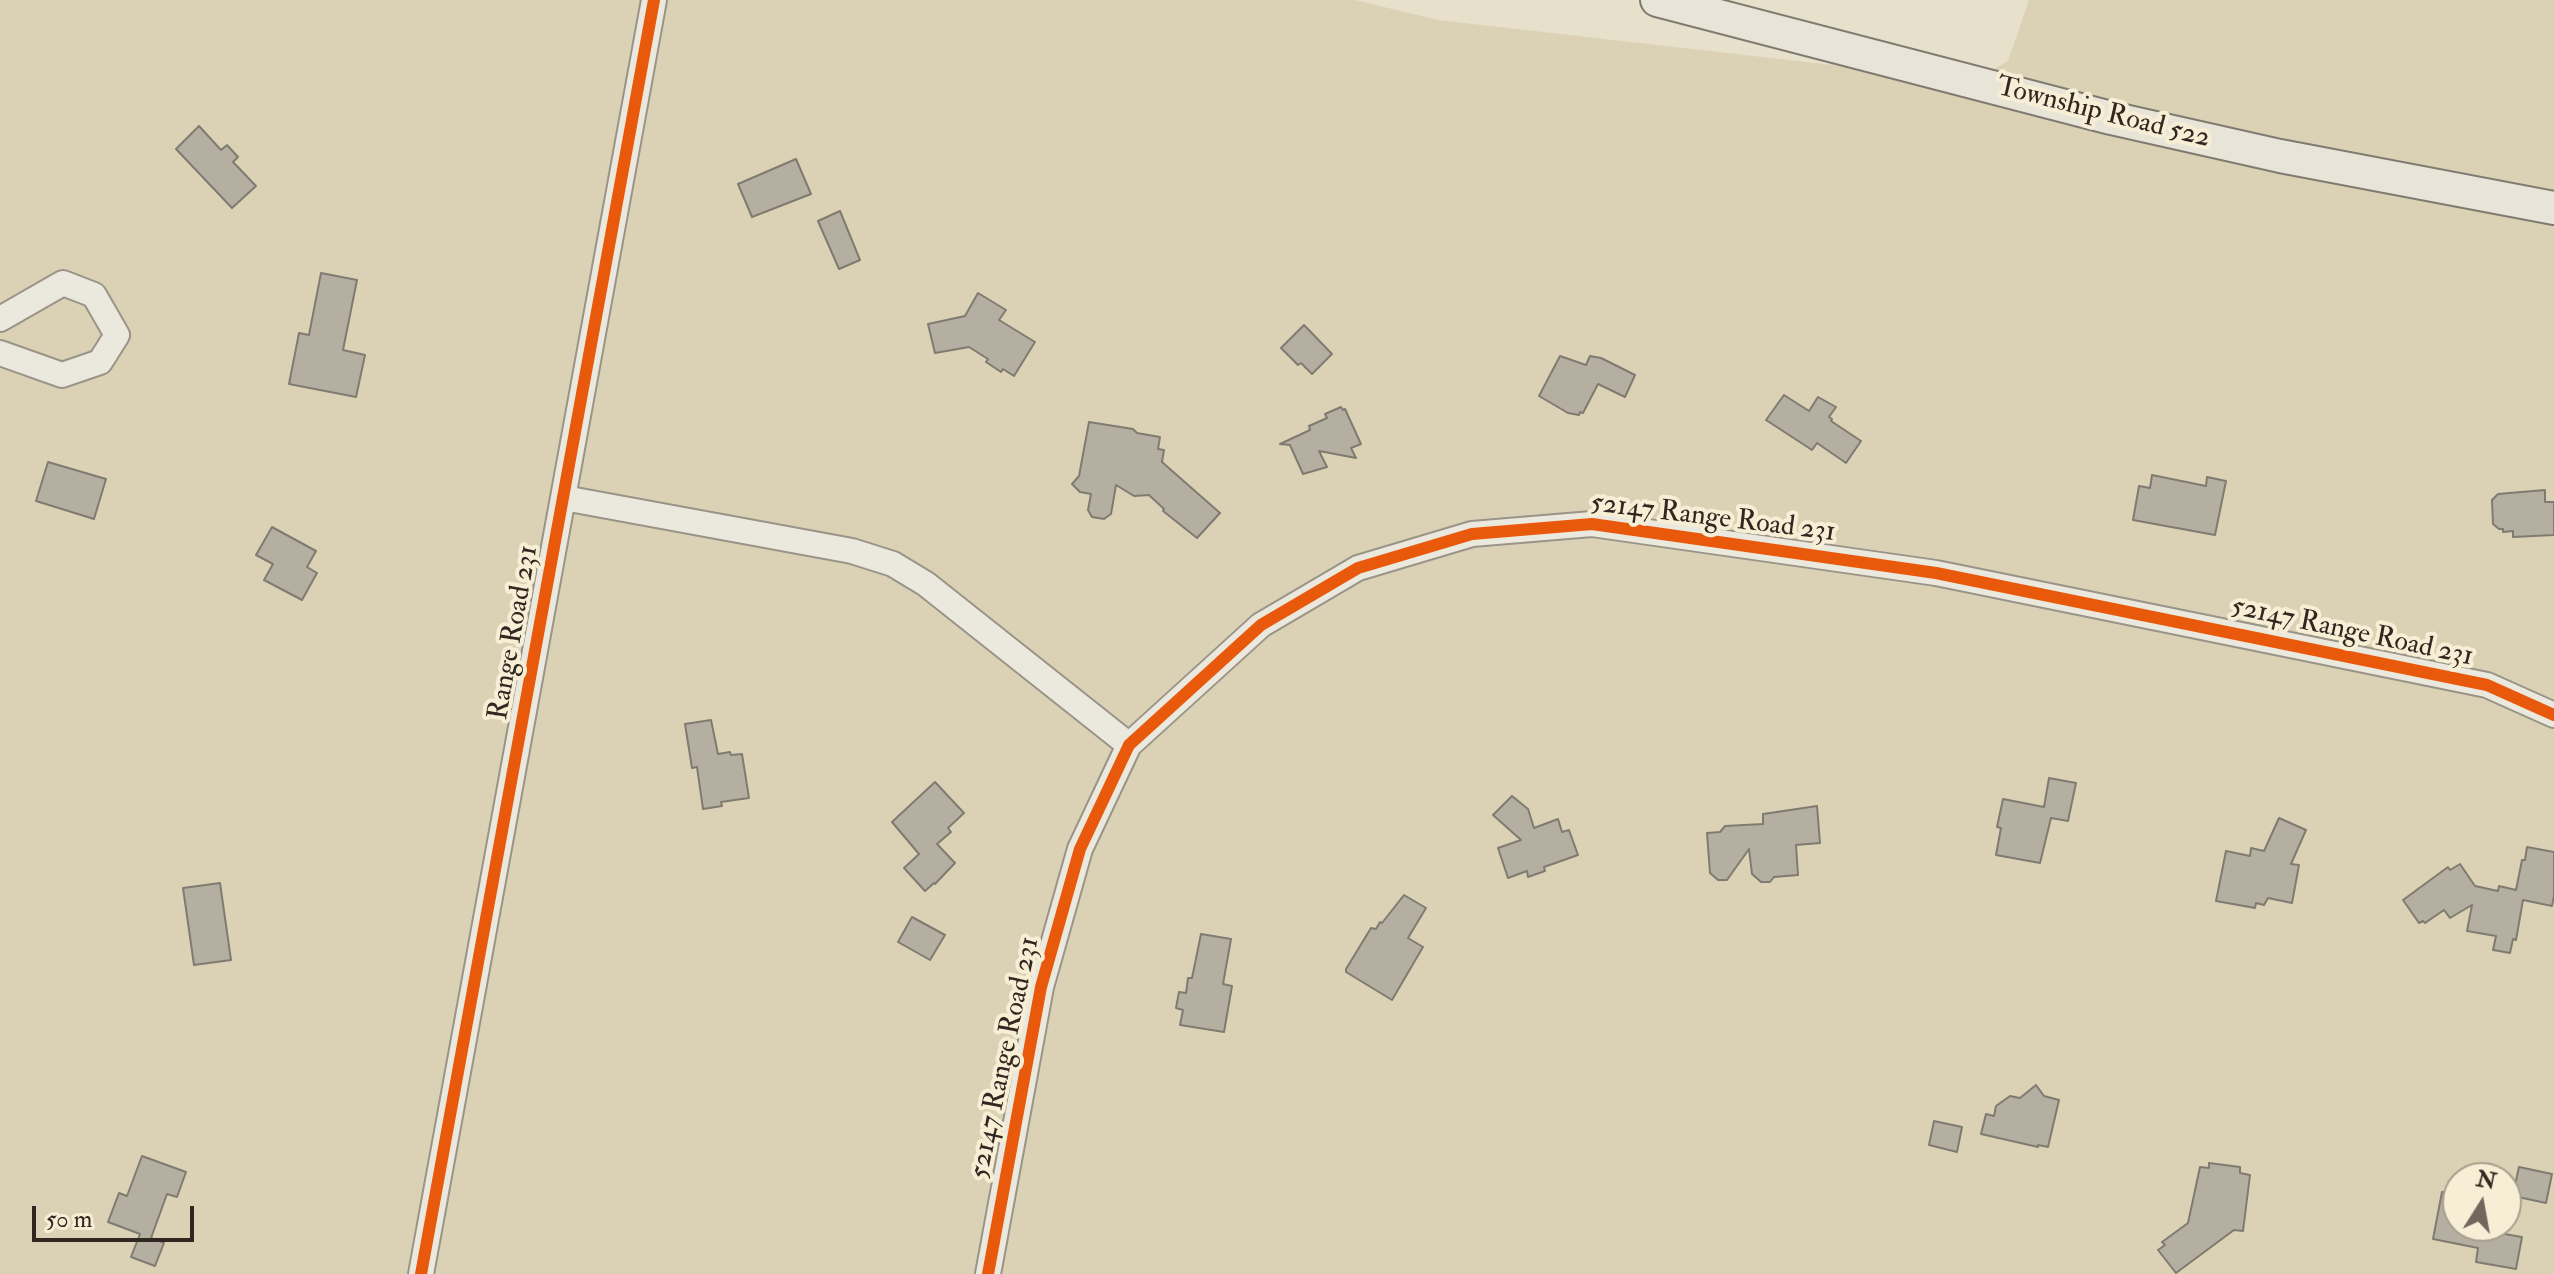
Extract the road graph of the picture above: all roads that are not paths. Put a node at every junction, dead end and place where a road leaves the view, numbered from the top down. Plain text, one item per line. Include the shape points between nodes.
1 (654, 0) edge
2 (1657, 0) edge
3 (2554, 208) edge
4 (0, 319) edge
5 (0, 353) edge
6 (564, 498) junction
7 (2554, 715) edge
8 (1129, 745) junction
9 (421, 1274) edge
10 (988, 1274) edge

1 - 6 street, Range Road 231
2 - 3 main road, Township Road 522 via 2111,118
4 - 5 street via 63,283 94,295 117,335 100,362 62,375
6 - 8 street via 852,551 893,564 963,611
6 - 9 street, Range Road 231
7 - 8 street, 52147 Range Road 231 via 2487,685 1936,573 1592,524 1472,534 1358,568 1261,625
8 - 10 street, 52147 Range Road 231 via 1080,849 1041,987

